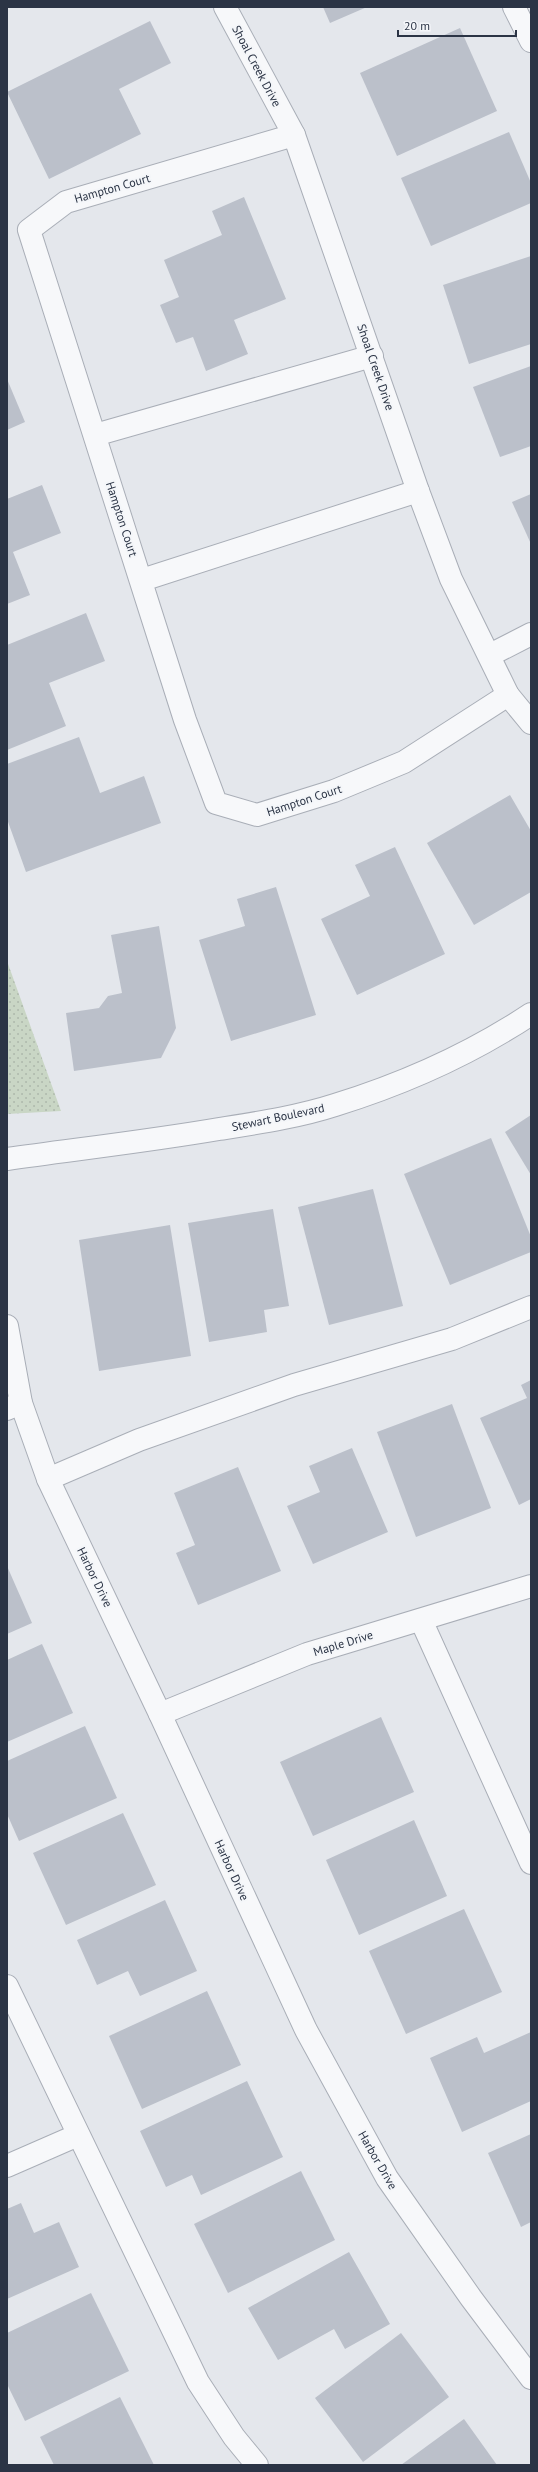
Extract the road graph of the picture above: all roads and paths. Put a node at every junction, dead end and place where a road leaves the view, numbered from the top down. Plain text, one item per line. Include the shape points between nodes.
1 (225, 7) edge
2 (514, 7) edge
3 (531, 41) edge
4 (294, 136) junction
5 (372, 356) junction
6 (95, 435) junction
7 (418, 491) junction
8 (142, 580) junction
9 (531, 634) edge
10 (490, 655) junction
11 (508, 695) junction
12 (531, 723) edge
13 (531, 1014) edge
14 (7, 1158) edge
15 (531, 1307) edge
16 (7, 1326) edge
17 (14, 1406) edge
18 (48, 1479) junction
19 (531, 1586) edge
20 (421, 1620) junction
21 (160, 1714) junction
22 (531, 1863) edge
23 (7, 1986) edge
24 (78, 2134) junction
25 (7, 2166) edge
26 (531, 2378) edge
27 (257, 2465) edge

1 - 4 street, Shoal Creek Drive
2 - 3 street
4 - 5 street, Shoal Creek Drive
4 - 6 street, Hampton Court via 66,202 29,230
5 - 6 street
5 - 7 street, Shoal Creek Drive
6 - 8 street, Hampton Court
7 - 8 street
7 - 10 street, Shoal Creek Drive via 451,579
8 - 11 street, Hampton Court via 185,720 216,803 257,815 334,791 404,762
9 - 10 street
10 - 11 street, Shoal Creek Drive
11 - 12 street, Shoal Creek Drive
13 - 14 street, Stewart Boulevard via 416,1076 334,1106 258,1123 159,1139
15 - 18 street via 452,1339 294,1385 139,1440
16 - 17 street, Harbor Drive
17 - 18 street, Harbor Drive
18 - 21 street, Harbor Drive
19 - 20 street, Maple Drive
20 - 21 street, Maple Drive via 307,1654
20 - 22 street
21 - 26 street, Harbor Drive via 306,2030 387,2178
23 - 24 street
24 - 25 street
24 - 27 street via 198,2382 234,2437

